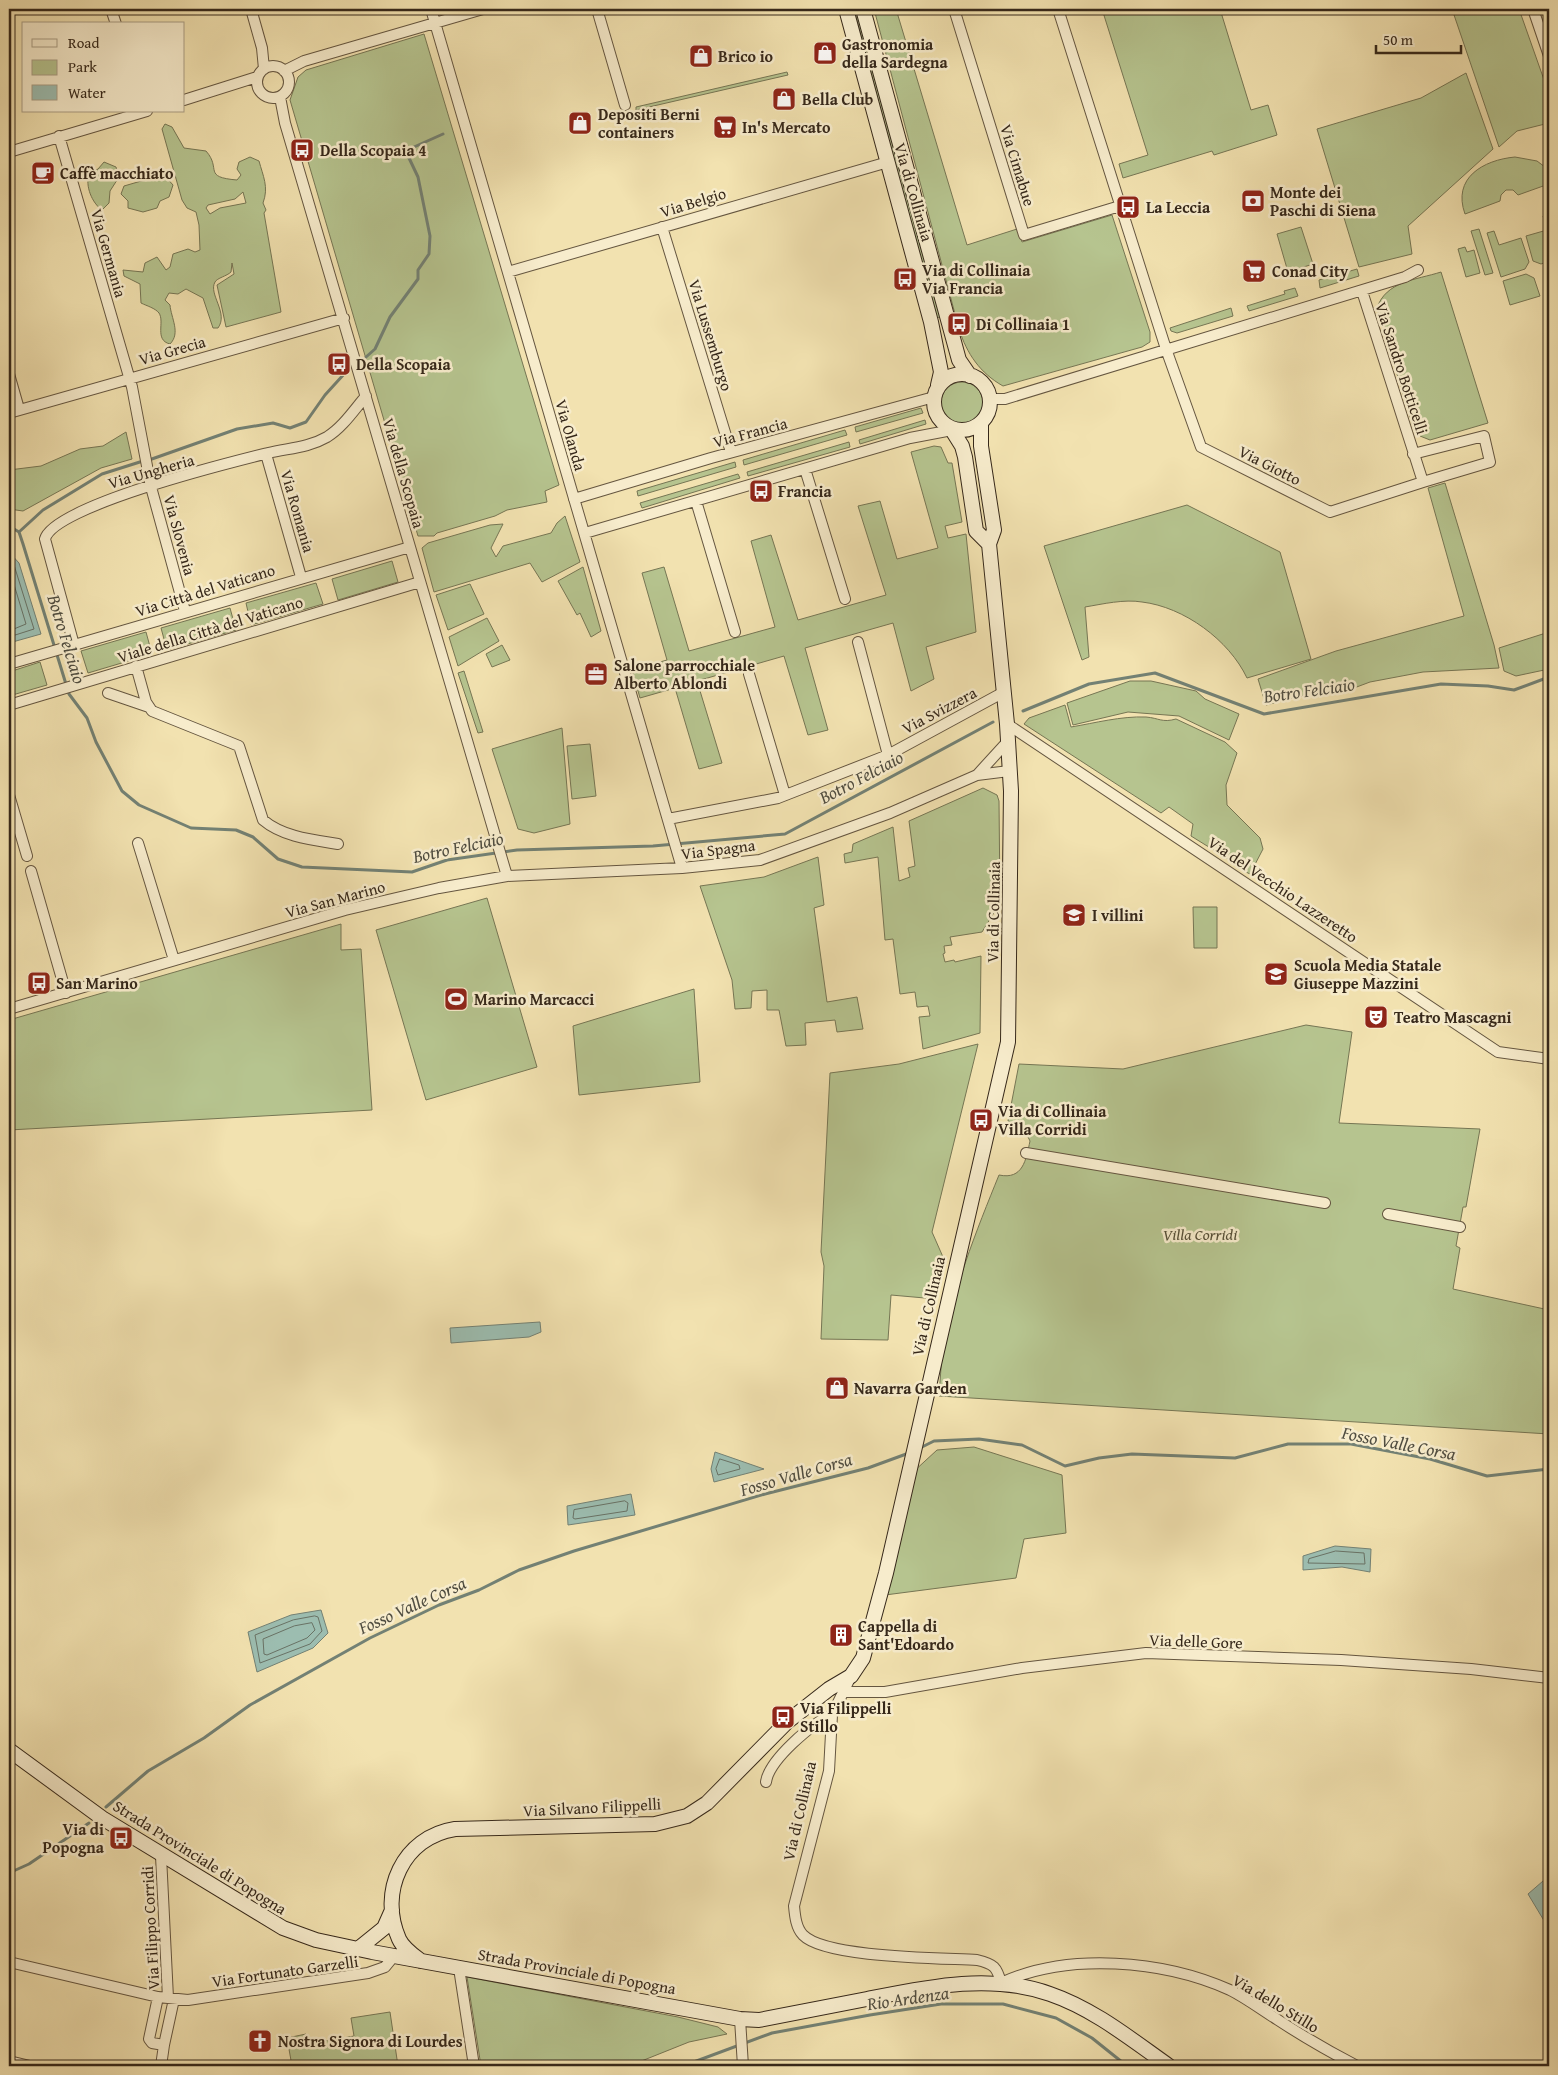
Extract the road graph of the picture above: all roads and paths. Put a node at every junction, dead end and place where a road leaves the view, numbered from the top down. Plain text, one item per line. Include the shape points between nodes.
1 (111, 9) edge
2 (251, 9) edge
3 (431, 9) edge
4 (483, 9) edge
5 (597, 9) edge
6 (846, 9) edge
7 (863, 9) edge
8 (954, 9) edge
9 (1058, 9) edge
10 (1532, 9) edge
11 (115, 22) edge
12 (435, 23) junction
13 (1547, 42) edge
14 (1549, 56) edge
15 (265, 71) junction
16 (286, 74) junction
17 (235, 84) junction
18 (259, 91) junction
19 (275, 98) junction
20 (185, 100) edge
21 (625, 105) dead end
22 (143, 112) edge
23 (59, 136) junction
24 (9, 152) edge
25 (888, 162) junction
26 (1120, 206) junction
27 (662, 227) junction
28 (1418, 270) dead end
29 (508, 272) junction
30 (1362, 291) junction
31 (344, 318) junction
32 (1166, 349) junction
33 (9, 374) edge
34 (970, 376) junction
35 (130, 378) junction
36 (936, 391) junction
37 (366, 396) junction
38 (990, 399) junction
39 (14, 411) edge
40 (981, 424) junction
41 (952, 430) junction
42 (731, 452) junction
43 (266, 454) junction
44 (1414, 454) junction
45 (805, 469) junction
46 (150, 482) junction
47 (1423, 482) junction
48 (574, 499) junction
49 (696, 501) junction
50 (585, 533) junction
51 (989, 544) junction
52 (410, 547) junction
53 (301, 577) junction
54 (420, 582) junction
55 (845, 599) dead end
56 (185, 611) junction
57 (735, 632) dead end
58 (858, 642) dead end
59 (74, 645) junction
60 (9, 664) edge
61 (136, 666) junction
62 (749, 674) dead end
63 (1004, 692) junction
64 (108, 693) dead end
65 (9, 705) edge
66 (148, 707) junction
67 (1007, 724) junction
68 (1008, 741) junction
69 (888, 755) junction
70 (1009, 771) junction
71 (977, 775) junction
72 (9, 795) edge
73 (785, 795) junction
74 (669, 821) junction
75 (138, 843) dead end
76 (338, 844) dead end
77 (27, 856) dead end
78 (682, 868) junction
79 (31, 871) dead end
80 (507, 876) junction
81 (174, 960) junction
82 (66, 993) junction
83 (9, 1009) edge
84 (1549, 1059) edge
85 (1026, 1153) dead end
86 (1325, 1202) dead end
87 (1388, 1214) dead end
88 (1460, 1227) dead end
89 (851, 1676) junction
90 (1549, 1678) edge
91 (843, 1692) junction
92 (832, 1715) junction
93 (9, 1750) edge
94 (766, 1782) dead end
95 (161, 1856) junction
96 (391, 1916) junction
97 (399, 1940) junction
98 (358, 1949) junction
99 (388, 1955) junction
100 (421, 1961) junction
101 (9, 1962) edge
102 (459, 1968) junction
103 (1001, 1983) junction
104 (166, 1998) junction
105 (740, 2019) junction
106 (164, 2046) junction
107 (9, 2061) edge
108 (30, 2066) edge
109 (161, 2066) edge
110 (474, 2066) edge
111 (743, 2066) edge
112 (1169, 2066) edge
113 (1357, 2066) edge

1 - 11 street
2 - 15 street
3 - 12 street, Via Olanda
4 - 12 street
5 - 21 street
6 - 25 street, Via di Collinaia
7 - 34 street, Via di Collinaia via 954,344 962,368
8 - 26 street, Via Cimabue via 1024,236
9 - 26 street, Via Giotto
10 - 13 street
12 - 16 street via 309,60
12 - 29 street, Via Olanda
13 - 14 street
15 - 16 street
15 - 17 street
15 - 18 street
16 - 19 street via 288,87
17 - 18 street
17 - 20 street
18 - 19 street
19 - 31 street, Via della Scopaia
22 - 23 street
23 - 24 street
23 - 35 street, Via Germania
25 - 27 street, Via Belgio
25 - 36 street, Via di Collinaia via 931,322 941,372
26 - 32 street, Via Giotto
27 - 29 street, Via Belgio
27 - 42 street, Via Lussemburgo
28 - 30 street
29 - 48 street, Via Olanda
30 - 32 street
30 - 44 street, Via Sandro Botticelli
31 - 35 street, Via Grecia
31 - 37 street, Via della Scopaia
32 - 38 street via 1006,399
32 - 47 street, Via Giotto via 1201,447 1330,512
33 - 39 street
34 - 36 street via 952,376
34 - 38 street via 983,384
35 - 39 street, Via Grecia
35 - 46 street, Via Slovenia
36 - 41 street via 936,413
36 - 42 street, Via Francia
37 - 43 street, Via Ungheria via 339,428 326,437 298,448
37 - 52 street, Via della Scopaia
38 - 40 street
40 - 41 street via 968,430
40 - 51 street, Via di Collinaia via 981,446 994,530
41 - 45 street via 910,438
41 - 51 street, Via di Collinaia via 965,457 976,531
42 - 48 street, Via Francia
43 - 46 street, Via Ungheria
43 - 53 street, Via Romania
44 - 47 street, Via Sandro Botticelli
44 - 47 street, Via Sandro Botticelli via 1484,436 1490,462
45 - 49 street
45 - 55 street
46 - 56 street, Via Slovenia
46 - 59 street, Via Ungheria via 91,506 46,533 46,545
48 - 50 street, Via Olanda
49 - 50 street
49 - 57 street
50 - 74 street, Via Olanda
51 - 63 street, Via di Collinaia
52 - 53 street, Via Città del Vaticano
52 - 54 street, Via della Scopaia
53 - 56 street, Via Città del Vaticano
54 - 61 street, Viale della Città del Vaticano
54 - 80 street, Via della Scopaia
56 - 59 street, Via Città del Vaticano
58 - 69 street, Via Svizzera
59 - 60 street, Via Città del Vaticano
61 - 65 street, Viale della Città del Vaticano
61 - 66 street
62 - 73 street
63 - 67 street, Via di Collinaia
63 - 69 street, Via Svizzera
64 - 66 street
66 - 76 street via 239,746 258,811 272,828
67 - 68 street, Via di Collinaia
67 - 84 street, Via del Vecchio Lazzeretto via 1498,1052
68 - 70 street, Via di Collinaia
68 - 71 street, Via Spagna
69 - 73 street, Via Svizzera
70 - 71 street, Via Spagna
70 - 89 street, Via di Collinaia via 1012,856 1008,1042 872,1626 863,1658
71 - 78 street, Via Spagna via 890,813 760,860
72 - 77 street
73 - 74 street, Via Svizzera
74 - 78 street, Via Olanda
75 - 81 street
78 - 80 street, Via Spagna
79 - 82 street
80 - 81 street, Via San Marino via 359,906
81 - 82 street, Via San Marino
82 - 83 street, Via San Marino
85 - 86 street
87 - 88 street
89 - 91 street, Via di Collinaia
89 - 96 street, Via Silvano Filippelli via 787,1722 714,1797 687,1816 655,1824 455,1829 419,1843 404,1860 397,1876
90 - 91 street, Via delle Gore via 1341,1660 1146,1653 1022,1668 885,1692
91 - 92 street, Via di Collinaia
92 - 94 street via 815,1724 777,1761 767,1773
92 - 103 street, Via di Collinaia via 829,1771 794,1906 798,1929 807,1939 836,1950 977,1960 997,1969
93 - 95 street, Strada Provinciale di Popogna via 102,1818
95 - 98 street, Strada Provinciale di Popogna via 283,1928 316,1940
95 - 104 street, Via Filippo Corridi
96 - 97 street, Via Silvano Filippelli
96 - 98 street via 379,1933
96 - 99 street, Via Silvano Filippelli
97 - 99 street
97 - 100 street
98 - 99 street, Strada Provinciale di Popogna
99 - 100 street, Strada Provinciale di Popogna
99 - 104 street, Via Fortunato Garzelli via 385,1967 368,1973 188,2000
100 - 102 street, Strada Provinciale di Popogna
101 - 104 street, Via Fortunato Garzelli
102 - 105 street, Strada Provinciale di Popogna
102 - 110 street
103 - 105 street, Strada Provinciale di Popogna via 981,1982 907,1991 759,2020
103 - 112 street, Strada Provinciale di Popogna via 1041,1991 1080,2008
103 - 113 street, Via dello Stillo via 1020,1974 1051,1968 1119,1962 1148,1965 1230,1990 1312,2042
104 - 106 street
104 - 106 street via 149,2039
105 - 111 street
106 - 109 street
107 - 108 street

